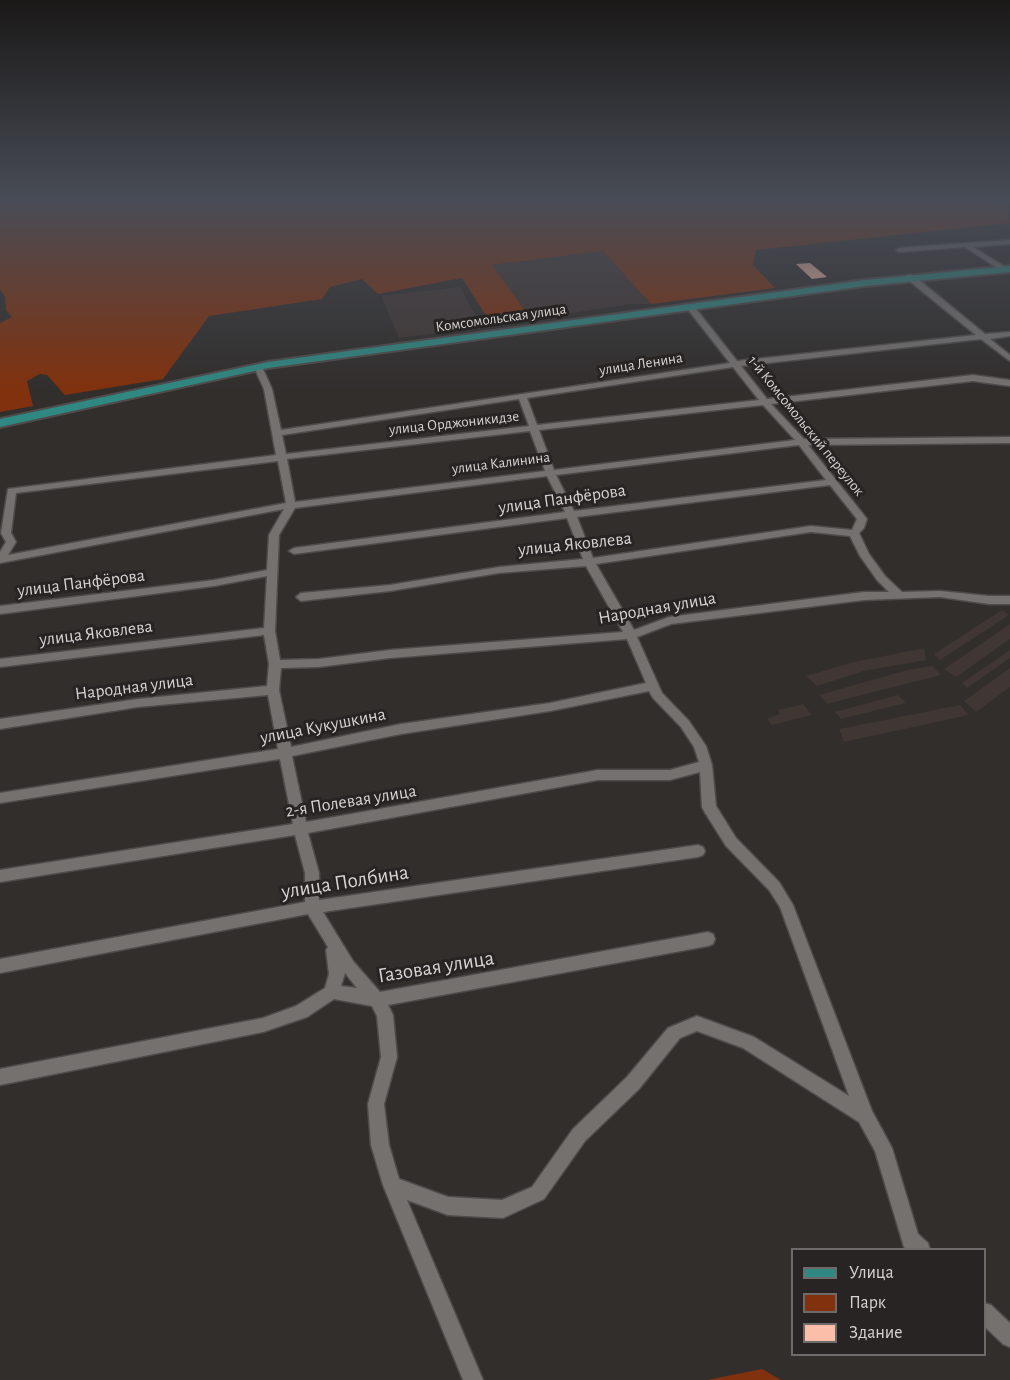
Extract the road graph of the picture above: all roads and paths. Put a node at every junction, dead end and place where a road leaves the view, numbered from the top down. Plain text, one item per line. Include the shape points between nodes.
1 (1006, 269) edge
2 (910, 278) junction
3 (690, 307) junction
4 (1010, 334) edge
5 (983, 337) junction
6 (1010, 359) edge
7 (736, 364) junction
8 (258, 367) junction
9 (1010, 383) edge
10 (522, 396) junction
11 (765, 402) junction
12 (0, 423) edge
13 (533, 429) junction
14 (278, 433) junction
15 (1010, 440) edge
16 (801, 442) junction
17 (282, 458) junction
18 (550, 472) junction
19 (834, 482) junction
20 (291, 506) junction
21 (571, 515) junction
22 (854, 533) junction
23 (294, 551) dead end
24 (0, 560) edge
25 (589, 562) junction
26 (272, 572) junction
27 (900, 596) junction
28 (301, 597) dead end
29 (1010, 600) edge
30 (0, 610) edge
31 (269, 631) junction
32 (631, 635) junction
33 (0, 663) edge
34 (275, 664) junction
35 (653, 686) junction
36 (273, 690) junction
37 (0, 724) edge
38 (285, 753) junction
39 (706, 765) junction
40 (0, 798) edge
41 (300, 827) junction
42 (698, 851) dead end
43 (0, 876) edge
44 (312, 907) junction
45 (708, 939) dead end
46 (334, 945) junction
47 (0, 966) edge
48 (332, 993) junction
49 (381, 1008) junction
50 (0, 1077) edge
51 (865, 1116) junction
52 (392, 1185) junction
53 (919, 1248) edge
54 (986, 1314) edge
55 (1010, 1337) edge
56 (473, 1380) edge

1 - 2 main road, Комсомольская улица
2 - 3 main road, Комсомольская улица
2 - 5 street
3 - 7 street, 1-й Комсомольский переулок
3 - 8 main road, Комсомольская улица
4 - 5 street, улица Ленина
5 - 6 street
5 - 7 street, улица Ленина
7 - 10 street, улица Ленина
7 - 11 street, 1-й Комсомольский переулок
8 - 12 main road, Комсомольская улица
8 - 14 street via 268,389
9 - 11 street, улица Орджоникидзе via 973,378
10 - 13 street
10 - 14 street, улица Ленина
11 - 13 street, улица Орджоникидзе
11 - 16 street, 1-й Комсомольский переулок
13 - 17 street, улица Орджоникидзе
13 - 18 street
14 - 17 street
15 - 16 street, улица Калинина
16 - 18 street, улица Калинина
16 - 19 street, 1-й Комсомольский переулок
17 - 20 street
17 - 24 street, улица Орджоникидзе via 11,491 6,533 11,542
18 - 20 street, улица Калинина
18 - 21 street
19 - 21 street, улица Панфёрова
19 - 22 street, 1-й Комсомольский переулок via 862,519
20 - 24 street, улица Калинина
20 - 26 street via 274,535
21 - 23 street, улица Панфёрова
21 - 25 street
22 - 25 street, улица Яковлева via 811,529
22 - 27 street, 1-й Комсомольский переулок via 881,578
25 - 28 street, улица Яковлева
25 - 32 street
26 - 30 street, улица Панфёрова
26 - 31 street
27 - 29 street, Народная улица via 940,594
27 - 32 street, Народная улица via 864,596 669,621
31 - 33 street, улица Яковлева
31 - 34 street
32 - 34 street, Народная улица
32 - 35 street
34 - 36 street
35 - 38 street, улица Кукушкина via 550,707 400,729
35 - 39 street via 700,746
36 - 37 street, Народная улица via 138,703
36 - 38 street
38 - 40 street, улица Кукушкина
38 - 41 street
39 - 41 street, 2-я Полевая улица via 670,775 598,776
39 - 51 street via 709,807 731,842 774,886 786,905
41 - 43 street, 2-я Полевая улица
41 - 44 street via 312,873
42 - 44 street, улица Полбина
44 - 46 street
44 - 47 street, улица Полбина
45 - 49 street, Газовая улица
46 - 48 street via 337,974
46 - 49 street
48 - 49 street, Газовая улица via 358,995
48 - 50 street via 301,1012 262,1024
49 - 52 street via 389,1057 376,1104 380,1145
51 - 52 street via 748,1042 697,1023 674,1033 633,1083 579,1135 538,1193 503,1209 448,1206
51 - 53 street via 883,1148 911,1240
52 - 56 street
54 - 55 street

